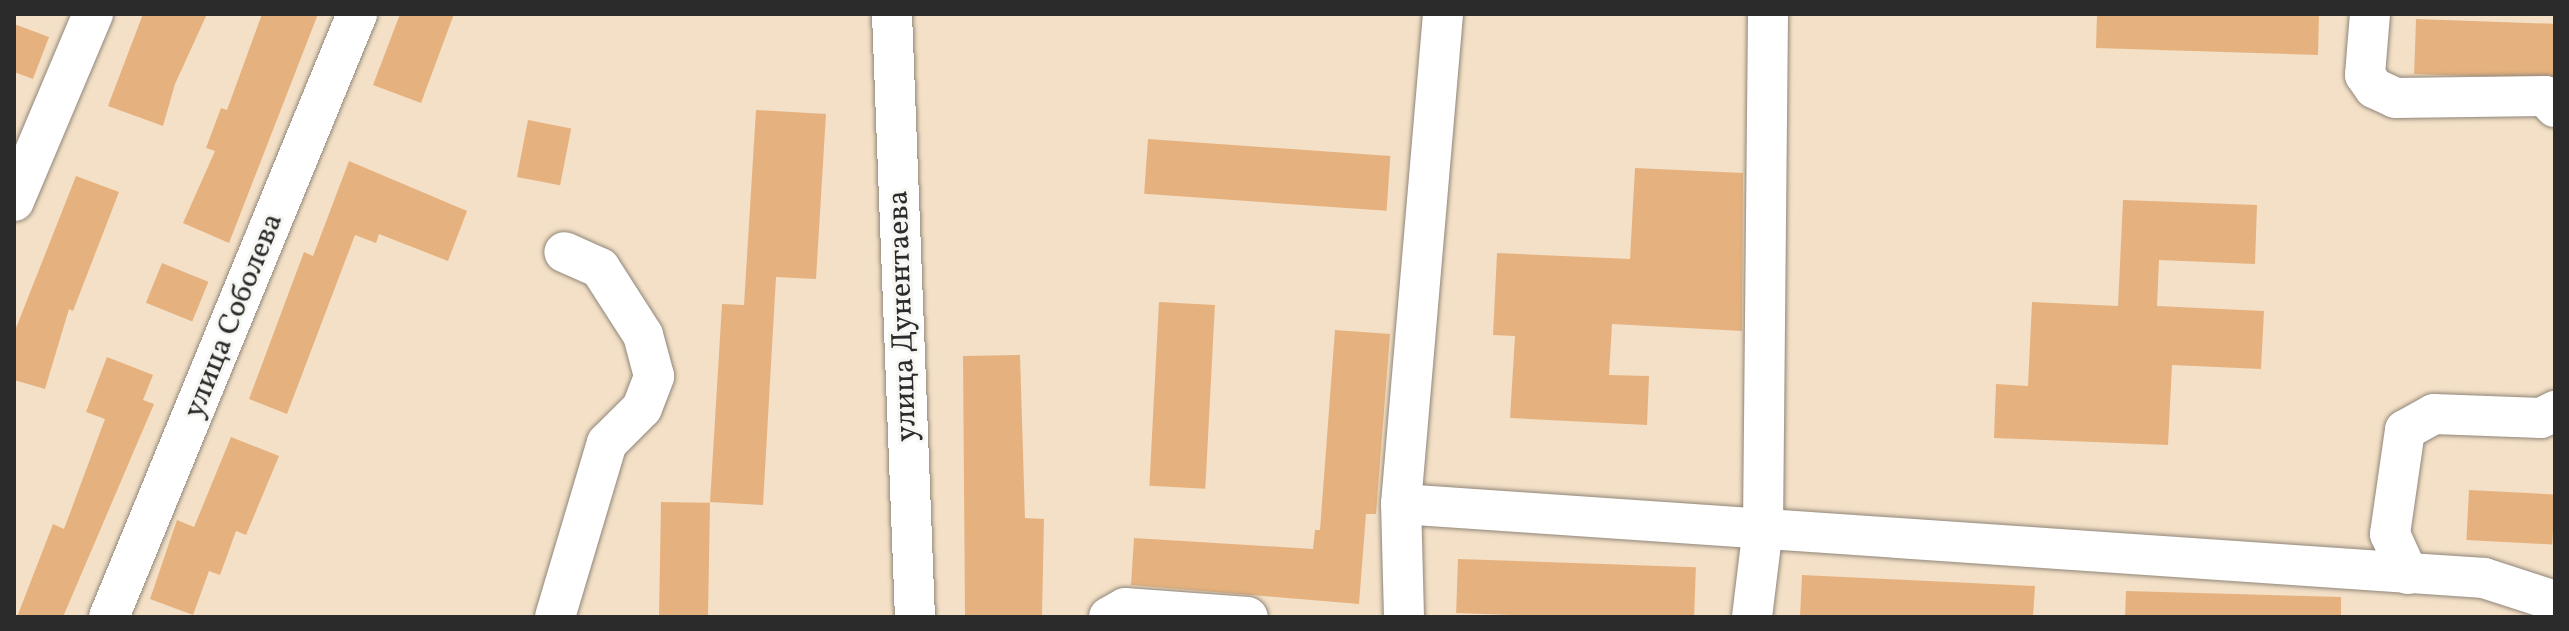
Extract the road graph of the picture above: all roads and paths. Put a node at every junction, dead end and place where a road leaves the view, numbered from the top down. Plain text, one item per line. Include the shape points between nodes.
1 (93, 14) edge
2 (357, 14) edge
3 (865, 14) edge
4 (1443, 14) edge
5 (1768, 14) edge
6 (2370, 14) edge
7 (893, 29) edge
8 (2555, 107) edge
9 (14, 201) edge
10 (564, 252) dead end
11 (2555, 411) edge
12 (1401, 504) junction
13 (1763, 527) junction
14 (2408, 574) junction
15 (2555, 601) edge
16 (109, 617) edge
17 (555, 617) edge
18 (915, 617) edge
19 (1109, 617) edge
20 (1248, 617) edge
21 (1404, 617) edge
22 (1752, 617) edge

1 - 9 street
2 - 16 street, улица Соболева
3 - 7 street
4 - 12 street
5 - 13 street
6 - 8 street via 2365,75 2385,93 2395,98 2545,96
7 - 18 street, улица Дунентаева
10 - 17 street via 600,268 643,335 654,376 642,408 607,443
11 - 14 street via 2541,418 2434,414 2405,430 2390,534
12 - 13 street
12 - 21 street
13 - 14 street
13 - 22 street
14 - 15 street via 2484,578
19 - 20 street via 1125,608

